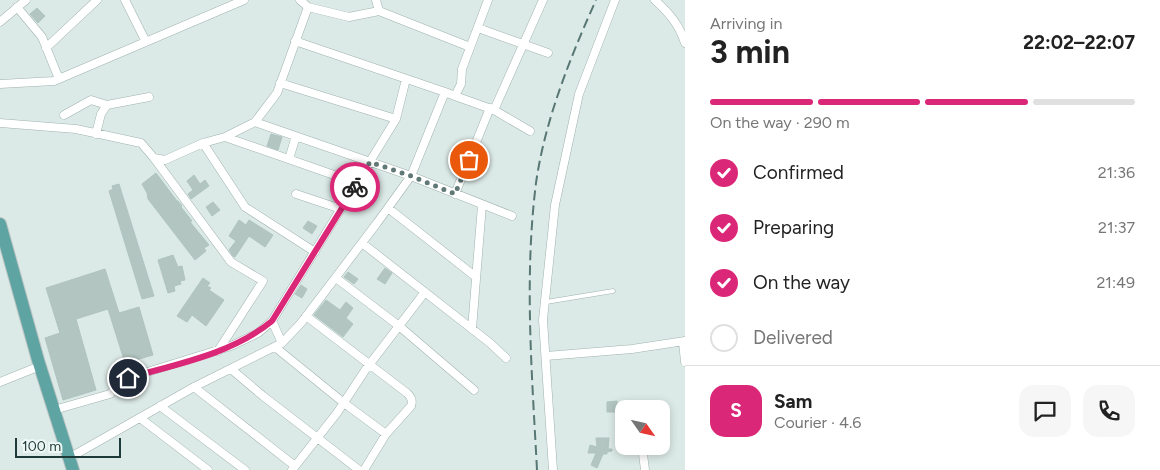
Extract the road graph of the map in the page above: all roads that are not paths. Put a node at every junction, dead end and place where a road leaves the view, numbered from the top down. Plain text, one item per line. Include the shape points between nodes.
1 (26, 0) edge
2 (97, 0) edge
3 (125, 0) edge
4 (244, 0) edge
5 (300, 0) edge
6 (376, 0) edge
7 (488, 0) edge
8 (543, 0) edge
9 (615, 0) edge
10 (655, 0) edge
11 (17, 7) junction
12 (308, 7) junction
13 (379, 10) junction
14 (0, 22) edge
15 (478, 28) junction
16 (295, 40) junction
17 (146, 42) junction
18 (685, 43) edge
19 (524, 44) junction
20 (470, 47) junction
21 (46, 48) junction
22 (548, 53) dead end
23 (59, 79) junction
24 (406, 79) junction
25 (280, 83) junction
26 (0, 84) edge
27 (445, 92) junction
28 (455, 96) junction
29 (149, 97) dead end
30 (107, 105) junction
31 (492, 109) junction
32 (64, 115) dead end
33 (396, 119) junction
34 (255, 122) junction
35 (0, 124) edge
36 (530, 131) dead end
37 (96, 134) junction
38 (296, 136) junction
39 (225, 137) junction
40 (203, 144) junction
41 (154, 158) junction
42 (289, 159) junction
43 (370, 162) junction
44 (411, 176) junction
45 (357, 183) junction
46 (296, 194) dead end
47 (455, 194) junction
48 (482, 205) junction
49 (388, 208) junction
50 (341, 209) junction
51 (512, 216) dead end
52 (0, 224) edge
53 (362, 243) junction
54 (315, 252) junction
55 (476, 277) junction
56 (336, 278) junction
57 (613, 291) dead end
58 (425, 292) junction
59 (545, 302) junction
60 (306, 316) junction
61 (272, 321) junction
62 (399, 326) junction
63 (472, 329) junction
64 (684, 341) edge
65 (278, 345) junction
66 (218, 351) junction
67 (546, 356) junction
68 (506, 358) dead end
69 (685, 362) edge
70 (370, 364) junction
71 (40, 366) junction
72 (231, 369) junction
73 (0, 382) edge
74 (194, 387) junction
75 (474, 390) dead end
76 (344, 403) junction
77 (160, 406) junction
78 (54, 410) junction
79 (140, 418) junction
80 (386, 434) junction
81 (317, 438) junction
82 (644, 455) edge
83 (71, 464) edge
84 (293, 468) edge
85 (208, 470) edge
86 (245, 470) edge
87 (359, 470) edge
88 (364, 470) edge
89 (553, 470) edge
90 (646, 470) edge

1 - 11 street
2 - 21 street
3 - 17 street
4 - 17 street
5 - 12 street
6 - 13 street
7 - 15 street
8 - 19 street
9 - 59 street via 578,94 555,205
10 - 18 street via 674,18
11 - 14 street
11 - 21 street via 42,37
12 - 13 street via 349,17
12 - 16 street
13 - 20 street
15 - 19 street
15 - 20 street
16 - 24 street
16 - 25 street
17 - 23 street
19 - 22 street
19 - 31 street
20 - 28 street
21 - 23 street
23 - 26 street
24 - 27 street
24 - 33 street
25 - 33 street
25 - 34 street via 277,93
27 - 28 street
27 - 44 street
28 - 31 street
29 - 30 street
30 - 32 street via 91,100
30 - 37 street
31 - 36 street
31 - 47 street
33 - 43 street
34 - 38 street
34 - 39 street
35 - 37 street via 76,129
37 - 41 street via 141,143
38 - 42 street
38 - 43 street
39 - 40 street
39 - 42 street
40 - 41 street via 165,160
40 - 54 street via 245,207
41 - 66 street via 231,262 263,281
42 - 45 street
43 - 44 street
43 - 45 street
44 - 47 street
44 - 49 street
45 - 50 street
46 - 50 street
47 - 48 street
48 - 51 street
48 - 55 street
49 - 53 street
49 - 55 street
50 - 54 street
52 - 71 main road
53 - 56 street
53 - 58 street
54 - 61 street
55 - 63 street
56 - 60 street
56 - 62 street
57 - 59 lane
58 - 62 street
58 - 63 street
59 - 67 street
60 - 65 street
60 - 70 street
61 - 65 street
61 - 66 street via 258,332
62 - 70 street
62 - 75 street
63 - 68 street
64 - 67 street
64 - 69 street
65 - 72 street
65 - 76 street
66 - 78 street via 128,378 110,394
67 - 89 street
70 - 76 street
70 - 80 street via 407,393 412,402
71 - 73 street
71 - 78 main road
72 - 74 street
72 - 81 street
74 - 77 street
74 - 84 street
76 - 80 street
76 - 81 street
77 - 79 street
77 - 86 street
78 - 83 main road
79 - 83 street
79 - 85 street
80 - 88 street
81 - 84 street
81 - 87 street
82 - 90 street

